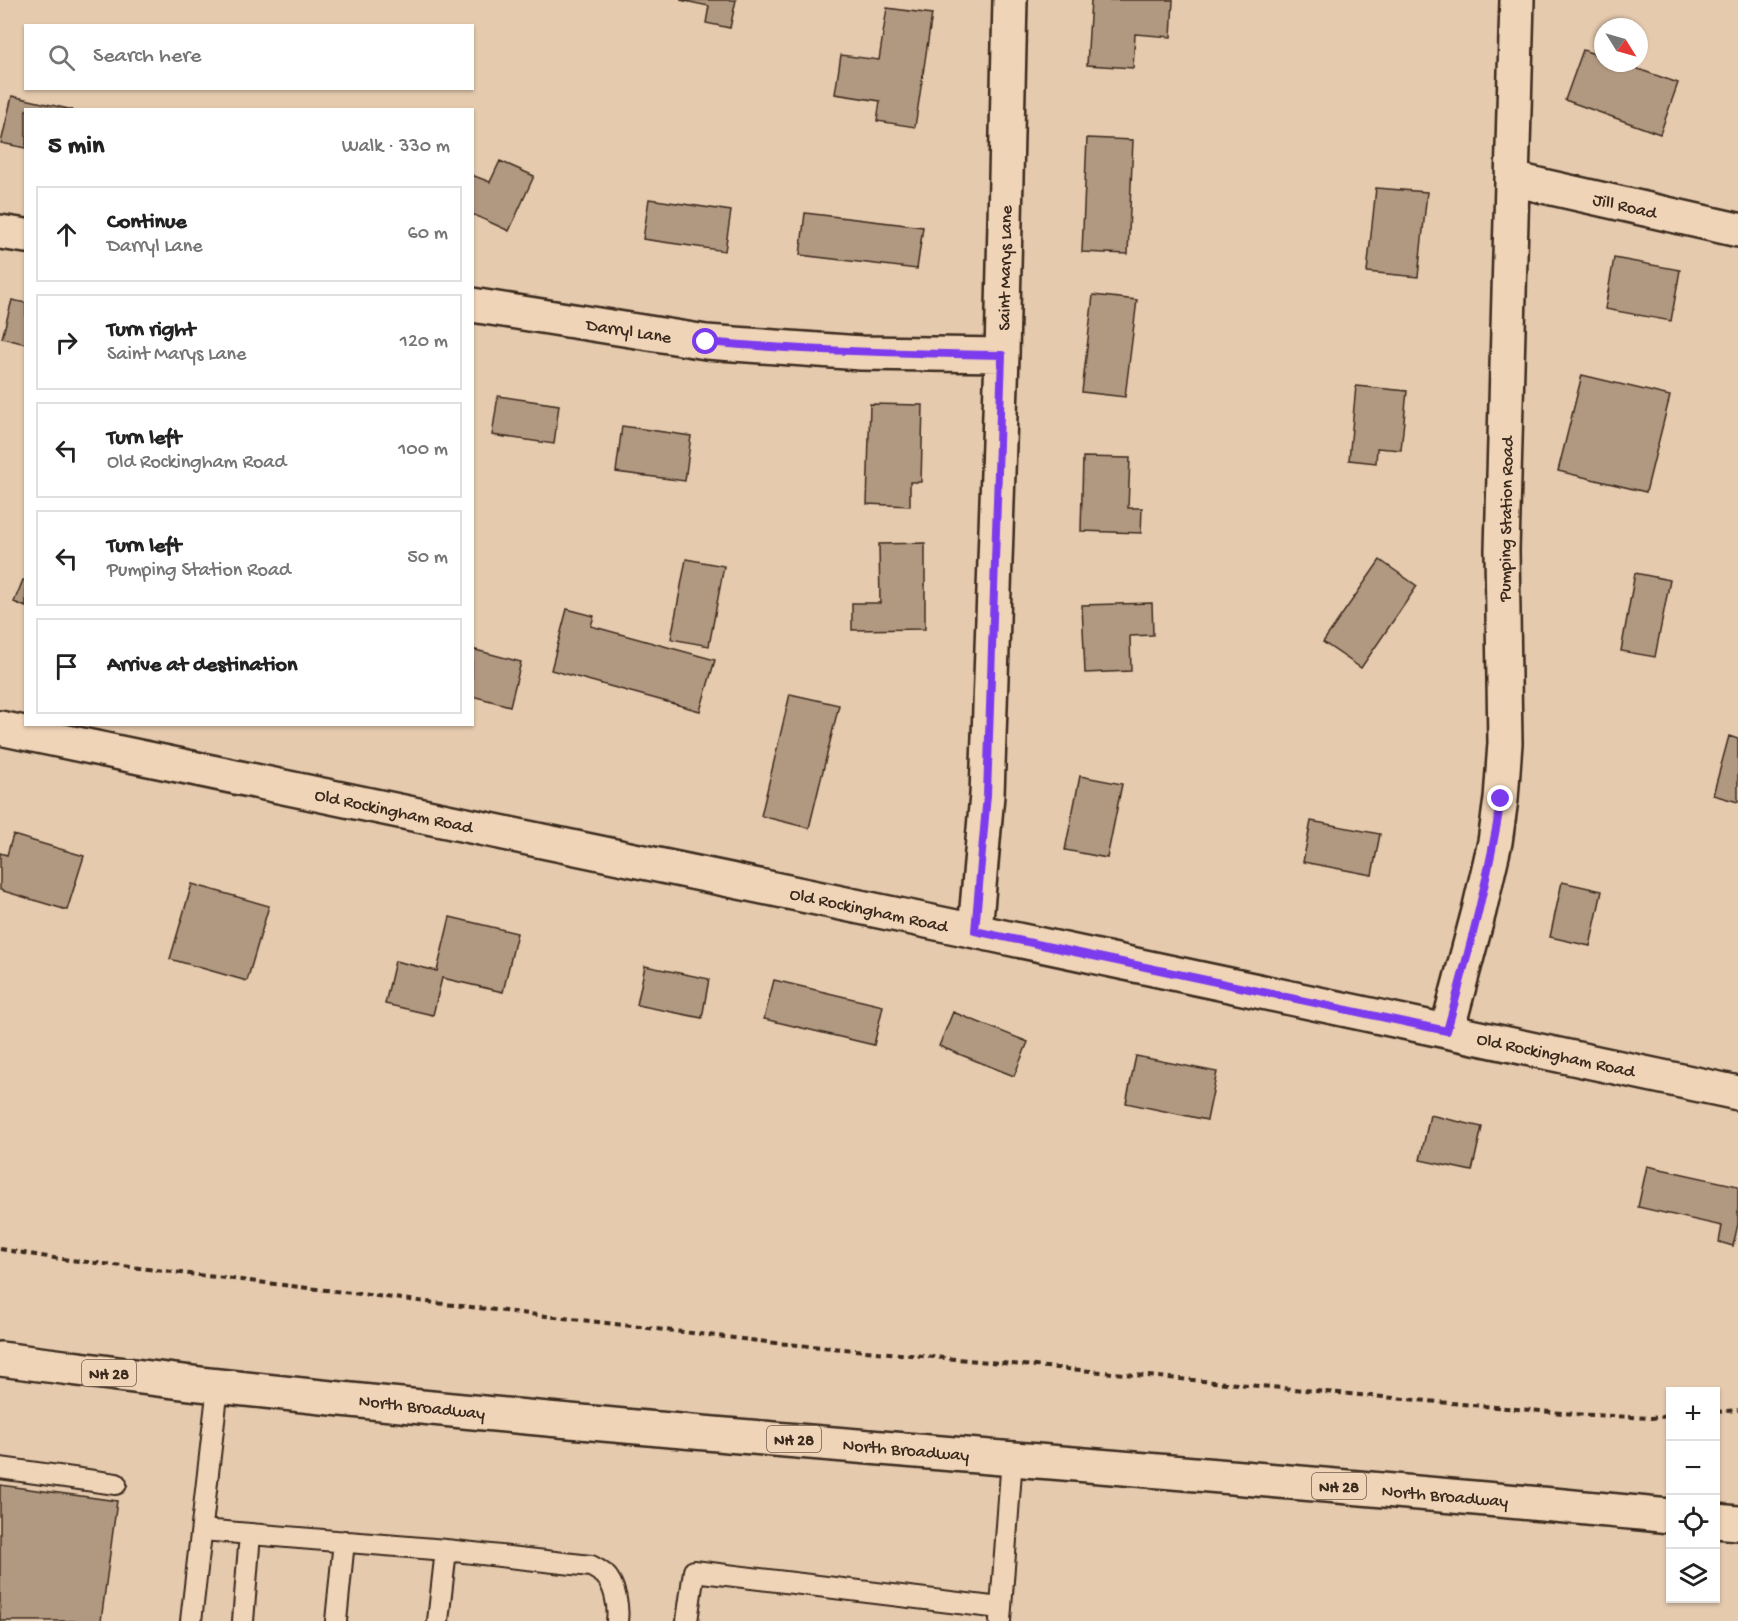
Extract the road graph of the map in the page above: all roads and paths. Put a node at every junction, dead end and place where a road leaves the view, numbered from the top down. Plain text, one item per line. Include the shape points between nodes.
1 (1010, 0) edge
2 (1517, 0) edge
3 (1512, 179) junction
4 (1738, 230) edge
5 (0, 232) edge
6 (24, 236) edge
7 (474, 305) edge
8 (1002, 355) junction
9 (0, 728) edge
10 (975, 931) junction
11 (1447, 1031) junction
12 (1738, 1093) edge
13 (0, 1248) edge
14 (0, 1359) edge
15 (218, 1386) junction
16 (1738, 1410) edge
17 (1720, 1412) edge
18 (1666, 1416) edge
19 (1012, 1458) junction
20 (0, 1468) edge
21 (116, 1484) dead end
22 (1666, 1516) edge
23 (1720, 1521) edge
24 (1738, 1523) edge
25 (202, 1530) junction
26 (250, 1534) junction
27 (344, 1541) junction
28 (446, 1550) junction
29 (1000, 1614) edge
30 (191, 1621) edge
31 (243, 1621) edge
32 (336, 1621) edge
33 (438, 1621) edge
34 (617, 1621) edge
35 (687, 1621) edge

1 - 8 street, Saint Marys Lane
2 - 3 street, Pumping Station Road
3 - 4 street, Jill Road
3 - 11 street, Pumping Station Road via 1502,550 1505,743 1501,799 1495,842
5 - 6 street
7 - 8 street, Darryl Lane via 706,342 861,353
8 - 10 street, Saint Marys Lane via 987,795
9 - 10 street, Old Rockingham Road
10 - 11 street, Old Rockingham Road
11 - 12 street, Old Rockingham Road
13 - 18 path via 66,1260 776,1343 1574,1414
14 - 15 street, North Broadway / NH 28
15 - 19 street, North Broadway / NH 28
15 - 25 lane
16 - 17 path
19 - 22 street, North Broadway / NH 28
19 - 29 lane
20 - 21 lane
23 - 24 street
25 - 26 lane
25 - 30 lane
26 - 27 lane
26 - 31 lane
27 - 28 lane
27 - 32 lane
28 - 33 lane
28 - 34 lane via 591,1566 605,1574 614,1592 619,1611
29 - 35 lane via 694,1572

